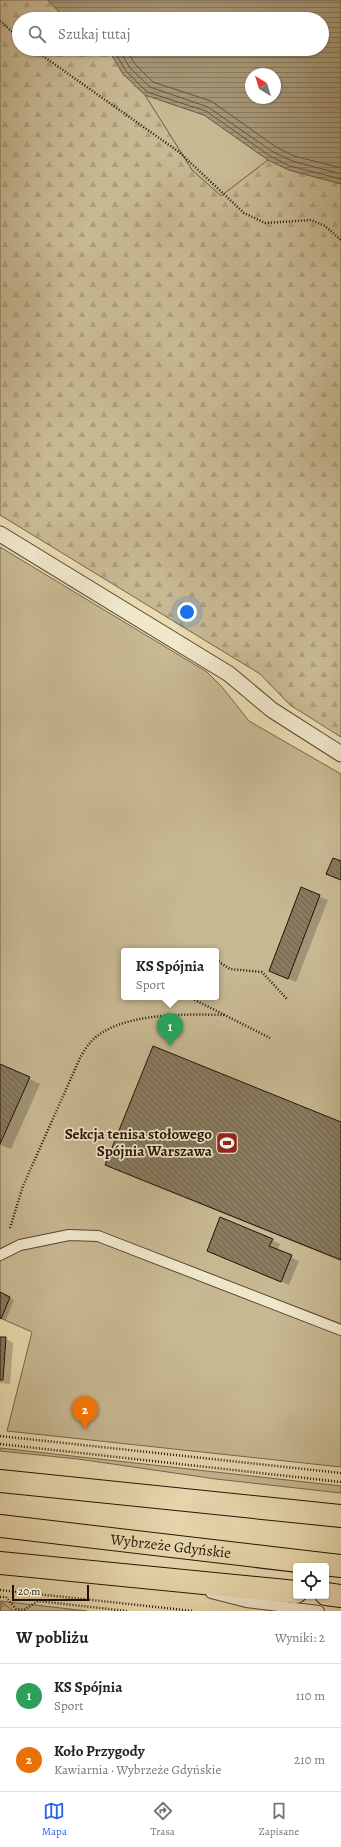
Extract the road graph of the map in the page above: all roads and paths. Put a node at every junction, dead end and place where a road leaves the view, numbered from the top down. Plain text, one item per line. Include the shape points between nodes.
1 (0, 21) edge
2 (12, 32) edge
3 (43, 56) edge
4 (341, 240) edge
5 (0, 534) edge
6 (341, 754) edge
7 (219, 962) edge
8 (195, 1000) edge
9 (287, 1000) dead end
10 (224, 1015) junction
11 (270, 1038) dead end
12 (1, 1254) edge
13 (341, 1330) edge
14 (0, 1436) edge
15 (0, 1444) edge
16 (341, 1473) edge
17 (0, 1481) edge
18 (341, 1482) edge
19 (341, 1516) edge
20 (0, 1526) edge
21 (0, 1563) edge
22 (341, 1566) edge
23 (149, 1577) junction
24 (0, 1590) edge
25 (293, 1592) edge
26 (329, 1594) edge
27 (0, 1596) edge
28 (341, 1596) edge
29 (115, 1610) edge
30 (126, 1611) edge
31 (193, 1611) edge
32 (319, 1611) edge

1 - 2 path
3 - 4 path via 179,152 244,213 265,223 311,220 325,226
5 - 6 street via 229,674 272,710
7 - 9 path via 230,969 262,972
8 - 10 path
10 - 11 path
10 - 12 path via 150,1016 123,1022 90,1042 80,1058 23,1186
12 - 13 lane via 20,1245 69,1235 98,1236
14 - 16 path
15 - 18 path
17 - 19 main road
20 - 22 main road, Wybrzeże Gdyńskie
21 - 23 main road
23 - 25 main road
23 - 32 lane via 246,1602
24 - 31 path
26 - 28 main road
27 - 29 path via 6,1597 16,1609 24,1610 38,1601
29 - 30 path

